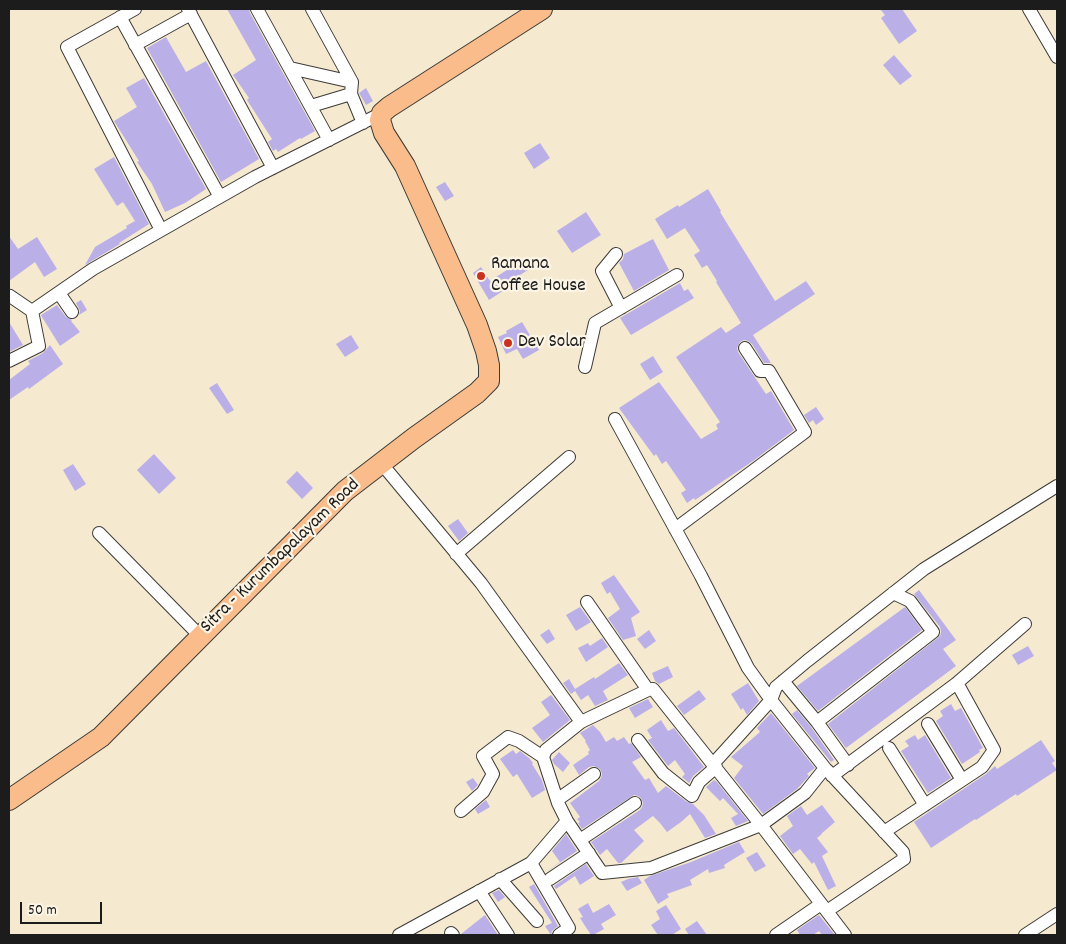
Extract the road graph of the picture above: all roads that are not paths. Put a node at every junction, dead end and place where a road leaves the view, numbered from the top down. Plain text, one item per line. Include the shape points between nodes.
1 (135, 9) edge
2 (258, 9) edge
3 (312, 9) edge
4 (542, 9) edge
5 (1029, 9) edge
6 (189, 11) edge
7 (120, 17) junction
8 (135, 45) junction
9 (1057, 57) edge
10 (290, 68) junction
11 (352, 88) junction
12 (311, 106) junction
13 (382, 113) junction
14 (363, 123) junction
15 (329, 140) junction
16 (273, 168) junction
17 (220, 197) junction
18 (161, 230) junction
19 (616, 254) dead end
20 (677, 276) dead end
21 (59, 293) junction
22 (9, 296) edge
23 (621, 308) junction
24 (32, 312) junction
25 (72, 312) dead end
26 (745, 348) dead end
27 (9, 361) edge
28 (585, 368) dead end
29 (615, 419) dead end
30 (570, 458) dead end
31 (381, 463) junction
32 (1057, 486) edge
33 (675, 529) junction
34 (99, 533) dead end
35 (456, 554) junction
36 (894, 592) junction
37 (587, 602) dead end
38 (1025, 624) dead end
39 (200, 637) junction
40 (783, 681) junction
41 (957, 683) junction
42 (648, 690) junction
43 (771, 700) junction
44 (581, 722) junction
45 (817, 722) junction
46 (928, 724) dead end
47 (638, 740) dead end
48 (889, 748) dead end
49 (543, 757) junction
50 (848, 764) junction
51 (714, 765) junction
52 (829, 772) junction
53 (594, 774) dead end
54 (962, 780) junction
55 (9, 800) edge
56 (557, 800) junction
57 (635, 803) dead end
58 (925, 805) junction
59 (461, 811) dead end
60 (567, 821) junction
61 (761, 825) junction
62 (884, 832) junction
63 (580, 840) junction
64 (589, 853) junction
65 (531, 863) junction
66 (550, 879) dead end
67 (500, 880) junction
68 (479, 891) junction
69 (824, 907) junction
70 (1057, 914) edge
71 (537, 922) dead end
72 (399, 935) edge
73 (508, 935) edge
74 (559, 935) edge
75 (776, 935) edge
76 (845, 935) edge
77 (1025, 935) edge

1 - 7 street
2 - 10 street
3 - 11 street
4 - 13 main road
5 - 9 street
6 - 8 street
6 - 16 street
7 - 8 street
7 - 18 street via 67,46
8 - 17 street
10 - 11 street
10 - 12 street
11 - 12 street
11 - 14 street
12 - 15 street
13 - 14 street
13 - 31 main road, Sitra - Kurumbapalayam Road via 380,120 384,133 405,166 473,316 486,351 489,381
14 - 15 street
15 - 16 street
16 - 17 street
17 - 18 street
18 - 21 street via 93,269
19 - 23 street via 602,271
20 - 23 street
21 - 24 street
21 - 25 street
22 - 24 street
23 - 28 street via 596,323
24 - 27 street via 39,346
26 - 33 street via 760,371 769,371 805,432
29 - 33 street
30 - 35 street
31 - 35 street
31 - 39 main road, Sitra - Kurumbapalayam Road via 345,491
32 - 36 street via 924,568
33 - 43 street via 748,668
34 - 39 street
35 - 44 street via 481,583
36 - 40 street
36 - 45 street via 910,601 932,632
37 - 42 street
38 - 41 street
39 - 55 main road, Sitra - Kurumbapalayam Road via 101,737
40 - 43 street via 776,687
40 - 45 street
41 - 50 street
41 - 54 street via 994,750 982,767
42 - 44 street
42 - 51 street via 653,689
43 - 51 street
43 - 52 street
44 - 49 street via 546,750
45 - 50 street
46 - 54 street
47 - 51 street via 663,773 692,796
48 - 58 street
49 - 56 street
49 - 59 street via 519,741 508,738 483,756 493,774 484,792
50 - 52 street
51 - 61 street
52 - 61 street
52 - 62 street
53 - 56 street
54 - 58 street
56 - 60 street
57 - 63 street
58 - 62 street
60 - 63 street
60 - 65 street
61 - 64 street via 651,868 602,873
61 - 69 street
62 - 69 street via 903,852 904,859
63 - 64 street
64 - 66 street
65 - 67 street
65 - 74 street via 569,928
67 - 68 street
67 - 71 street
68 - 72 street
68 - 73 street
69 - 75 street
69 - 76 street
70 - 77 street

